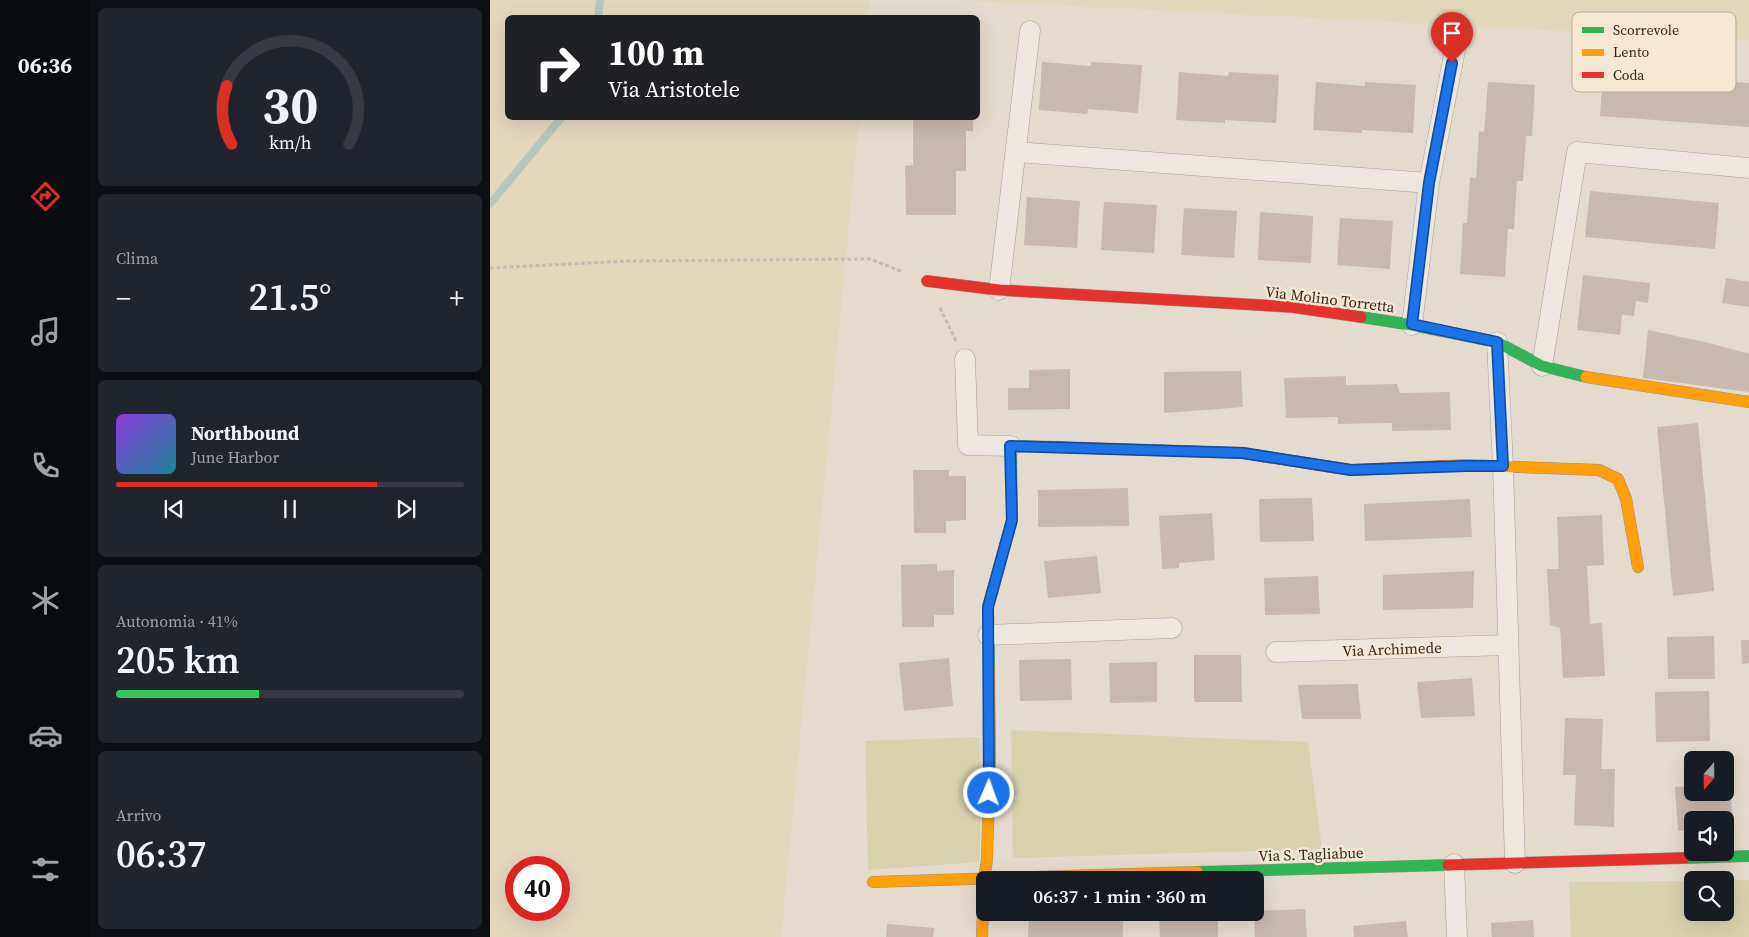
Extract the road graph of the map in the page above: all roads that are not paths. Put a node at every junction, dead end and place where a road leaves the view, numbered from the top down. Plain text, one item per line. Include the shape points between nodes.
1 (1030, 31) dead end
2 (1456, 45) dead end
3 (1016, 152) junction
4 (1749, 168) edge
5 (1429, 183) junction
6 (927, 281) road end
7 (999, 290) junction
8 (1412, 324) junction
9 (1497, 342) junction
10 (966, 359) road end
11 (1542, 366) junction
12 (1749, 402) edge
13 (1010, 446) junction
14 (1503, 466) junction
15 (1638, 567) dead end
16 (1172, 628) dead end
17 (988, 636) junction
18 (1508, 645) junction
19 (1276, 652) dead end
20 (1749, 856) edge
21 (1515, 863) junction
22 (1454, 864) junction
23 (985, 871) edge
24 (1235, 871) edge
25 (976, 879) edge
26 (873, 882) dead end
27 (983, 921) edge
28 (982, 937) edge
29 (1457, 937) edge

1 - 3 street
2 - 5 street
3 - 5 street
3 - 7 street
4 - 11 street via 1577,152
5 - 8 street
6 - 7 street, Via Molino Torretta
7 - 8 street, Via Molino Torretta via 1292,307
8 - 9 street, Via Molino Torretta
9 - 11 street, Via Molino Torretta
9 - 14 street
10 - 13 street via 968,445
11 - 12 street, Via Molino Torretta via 1586,377
13 - 14 street via 1243,453 1351,470
13 - 17 street via 1012,520 988,607
14 - 15 street via 1599,470 1618,479 1626,499
14 - 18 street
16 - 17 street
17 - 23 street via 990,759
18 - 19 street, Via Archimede
18 - 21 street
20 - 21 street, Via S. Tagliabue
21 - 22 street, Via S. Tagliabue
22 - 24 street, Via S. Tagliabue
22 - 29 street
25 - 26 street, Via S. Tagliabue
27 - 28 street

